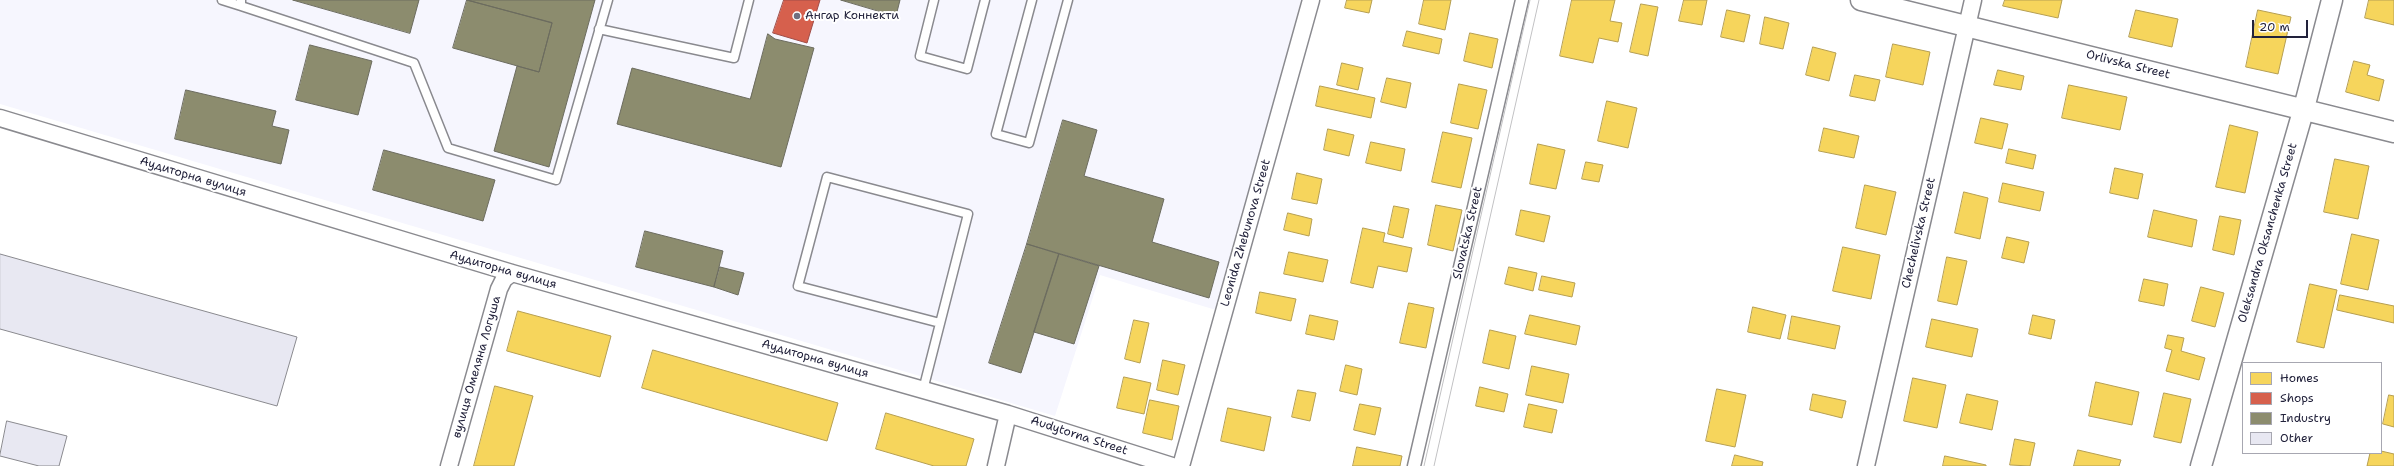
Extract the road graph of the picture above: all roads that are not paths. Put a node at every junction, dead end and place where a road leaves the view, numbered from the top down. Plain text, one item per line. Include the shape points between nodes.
1 (222, 0) edge
2 (608, 0) edge
3 (749, 0) edge
4 (934, 0) edge
5 (985, 0) edge
6 (1032, 0) edge
7 (1068, 0) edge
8 (1312, 0) edge
9 (1522, 0) edge
10 (1861, 0) edge
11 (1973, 0) edge
12 (2332, 0) edge
13 (241, 3) edge
14 (1966, 26) junction
15 (599, 29) junction
16 (2304, 108) junction
17 (0, 118) edge
18 (2394, 132) edge
19 (512, 273) junction
20 (940, 324) junction
21 (923, 390) junction
22 (1008, 414) junction
23 (449, 466) edge
24 (996, 466) edge
25 (1172, 466) edge
26 (1181, 466) edge
27 (1414, 466) edge
28 (1866, 466) edge
29 (2201, 466) edge

1 - 13 lane
2 - 15 lane
3 - 15 lane via 734,58
4 - 5 lane via 920,56 967,69
6 - 7 lane via 996,134 1029,143
8 - 26 street, Leonida Zhebunova Street
9 - 27 street, Slovatska Street
10 - 14 street, Orlivska Street
11 - 14 street, Chechelivska Street
12 - 16 street, Oleksandra Oksanchenka Street
13 - 15 lane via 414,63 448,148 556,180
14 - 16 street, Orlivska Street
14 - 28 street, Chechelivska Street
16 - 18 street, Orlivska Street
16 - 29 street, Oleksandra Oksanchenka Street
17 - 19 street, Аудиторна вулиця
19 - 21 street, Аудиторна вулиця
19 - 23 street, вулиця Омеляна Логуша via 504,279 499,288
20 - 20 lane via 968,214 827,177 798,286
20 - 21 lane
21 - 22 street, Аудиторна вулиця
22 - 24 street
22 - 25 street, Audytorna Street

